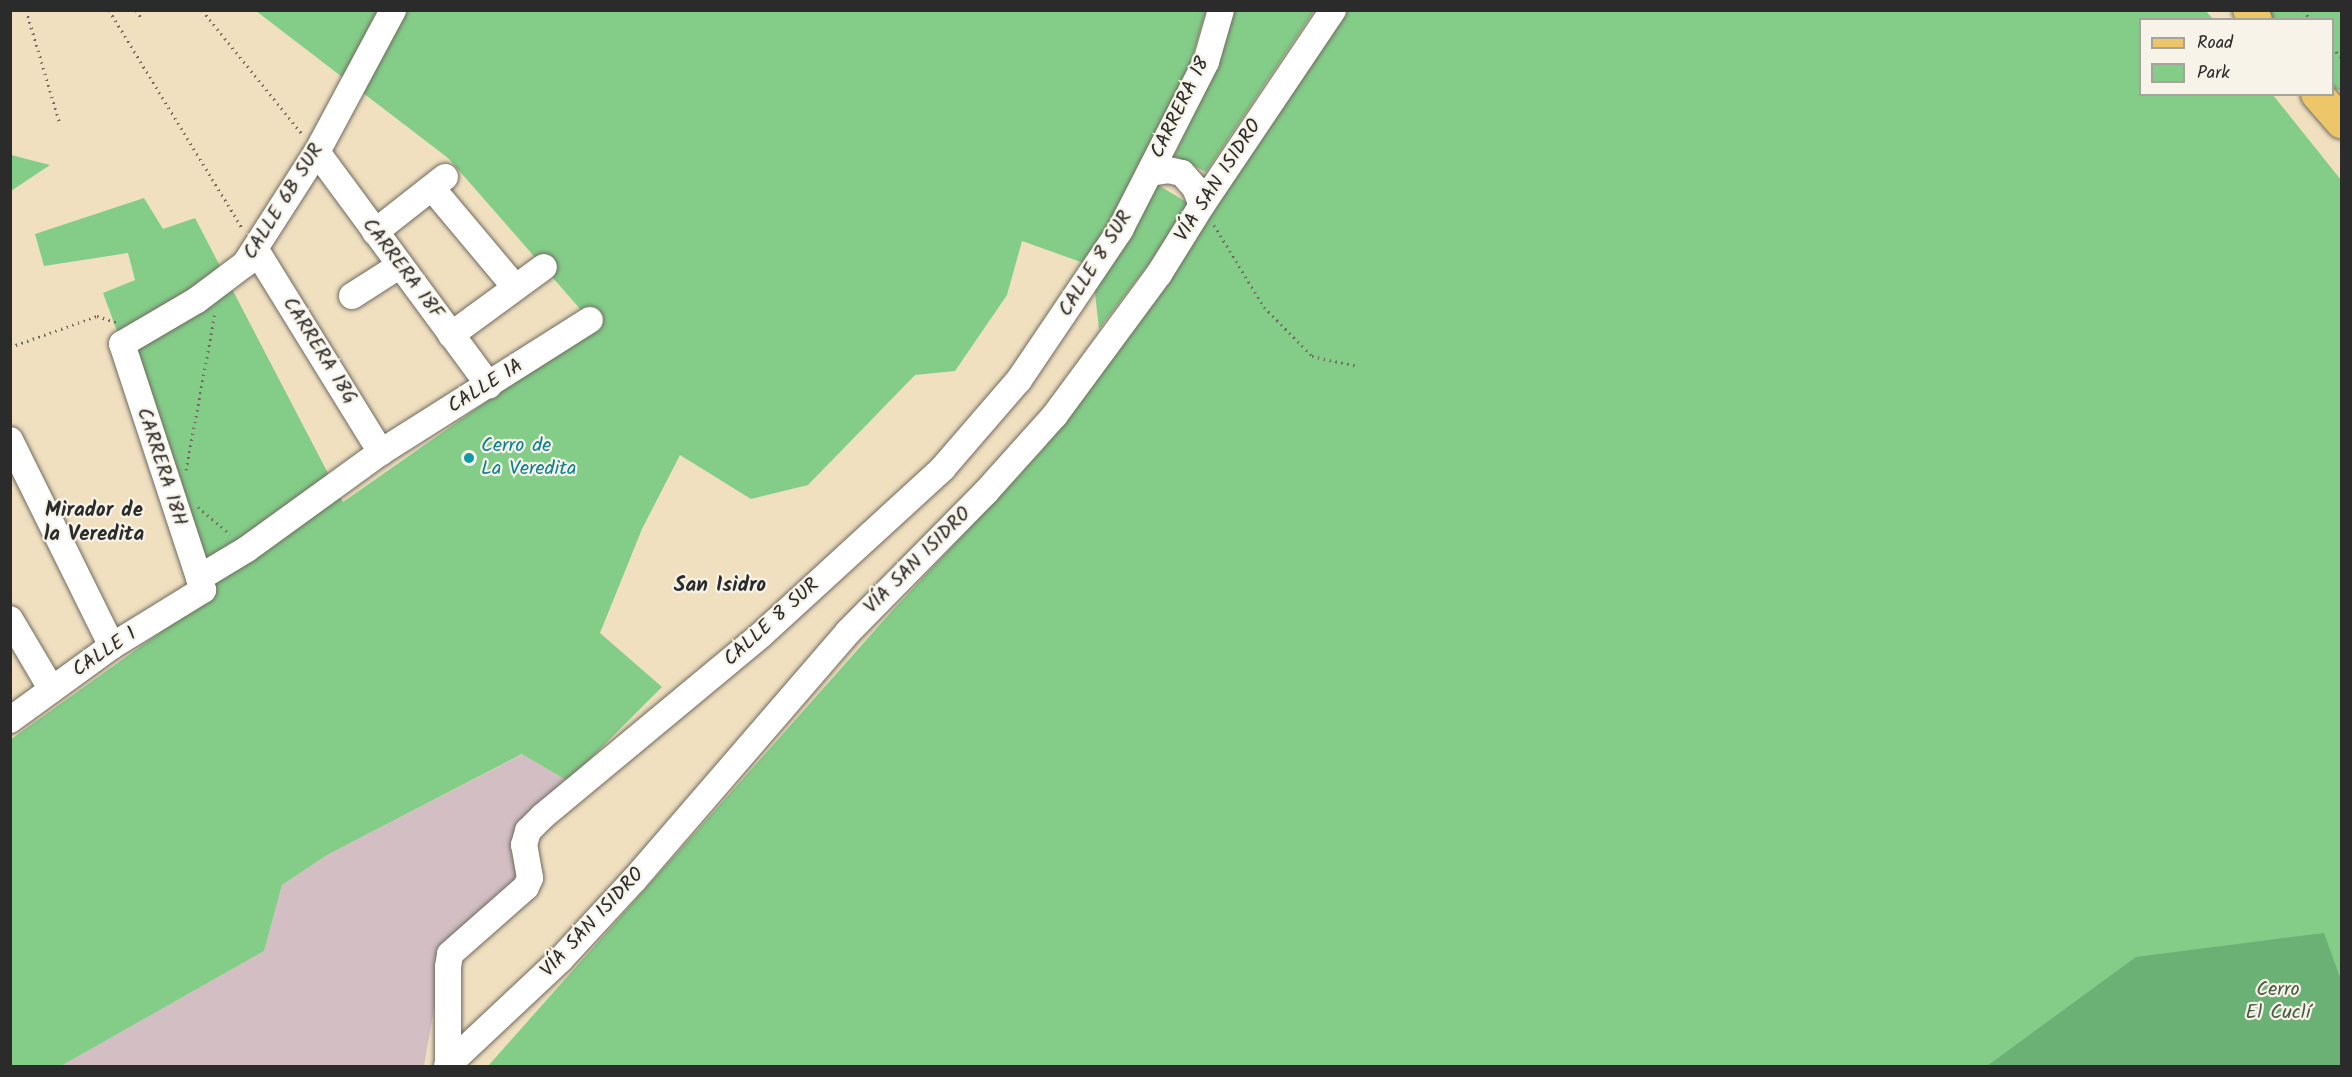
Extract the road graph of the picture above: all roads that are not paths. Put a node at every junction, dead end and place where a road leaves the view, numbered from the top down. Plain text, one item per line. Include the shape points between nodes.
1 (393, 10) edge
2 (1221, 10) edge
3 (1333, 10) edge
4 (316, 152) junction
5 (1150, 173) junction
6 (1202, 205) junction
7 (375, 232) junction
8 (256, 250) junction
9 (399, 266) junction
10 (544, 267) dead end
11 (515, 287) junction
12 (352, 296) dead end
13 (590, 320) dead end
14 (452, 335) junction
15 (122, 344) joint
16 (489, 385) junction
17 (10, 441) edge
18 (381, 452) junction
19 (247, 549) joint
20 (201, 584) junction
21 (10, 619) edge
22 (112, 646) junction
23 (52, 690) junction
24 (10, 720) edge
25 (448, 1066) edge

1 - 4 street, CALLE 6B SUR
2 - 5 street, CARRERA 18 via 1206,62
3 - 6 street, VÍA SAN ISIDRO
4 - 7 street, CARRERA 18F
4 - 8 street, CALLE 6B SUR
5 - 6 street, CARRERA 18 via 1182,173 1195,188
5 - 25 street, CALLE 8 SUR via 1120,230 1019,380 943,468 761,635 528,831 525,845 530,878 526,887 450,954
6 - 25 street, VÍA SAN ISIDRO via 1159,274 1055,415 986,492 848,632 561,960
7 - 9 street, CARRERA 18F
7 - 11 street via 439,183
8 - 15 street, CALLE 6B SUR via 221,283
8 - 18 street, CARRERA 18G
9 - 12 street
9 - 14 street, CARRERA 18F
10 - 11 street
11 - 14 street
13 - 16 street, CALLE 1A
14 - 16 street, CARRERA 18F
15 - 20 street, CARRERA 18H
16 - 18 street, CALLE 1A
17 - 22 street
18 - 19 street, CALLE 1A
19 - 20 street, CALLE 1
20 - 22 street, CALLE 1
21 - 23 street
22 - 23 street, CALLE 1
23 - 24 street, CALLE 1

